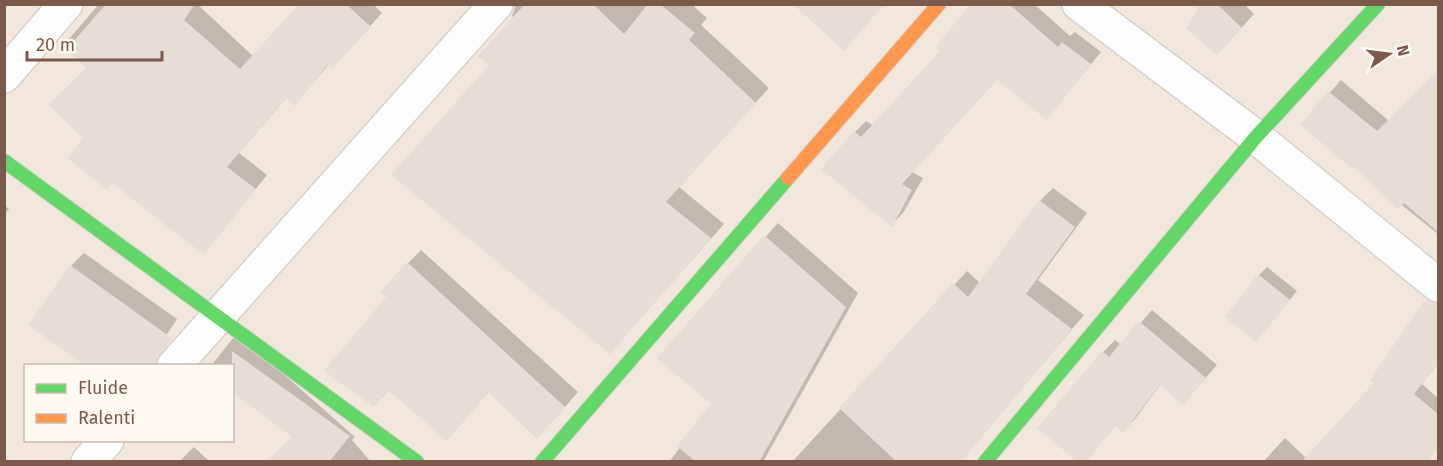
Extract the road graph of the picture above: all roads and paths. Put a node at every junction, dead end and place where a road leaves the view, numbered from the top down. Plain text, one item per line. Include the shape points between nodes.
1 (66, 4) edge
2 (496, 4) edge
3 (939, 4) edge
4 (1079, 4) edge
5 (1378, 4) edge
6 (4, 76) edge
7 (1257, 137) junction
8 (4, 161) edge
9 (1438, 285) edge
10 (219, 316) junction
11 (176, 364) edge
12 (106, 442) edge
13 (88, 462) edge
14 (417, 462) edge
15 (542, 462) edge
16 (985, 462) edge

1 - 6 street
2 - 10 street
3 - 15 street
4 - 7 street
5 - 7 street
7 - 9 street
7 - 16 street
8 - 10 street
10 - 11 street
10 - 14 street
12 - 13 street

